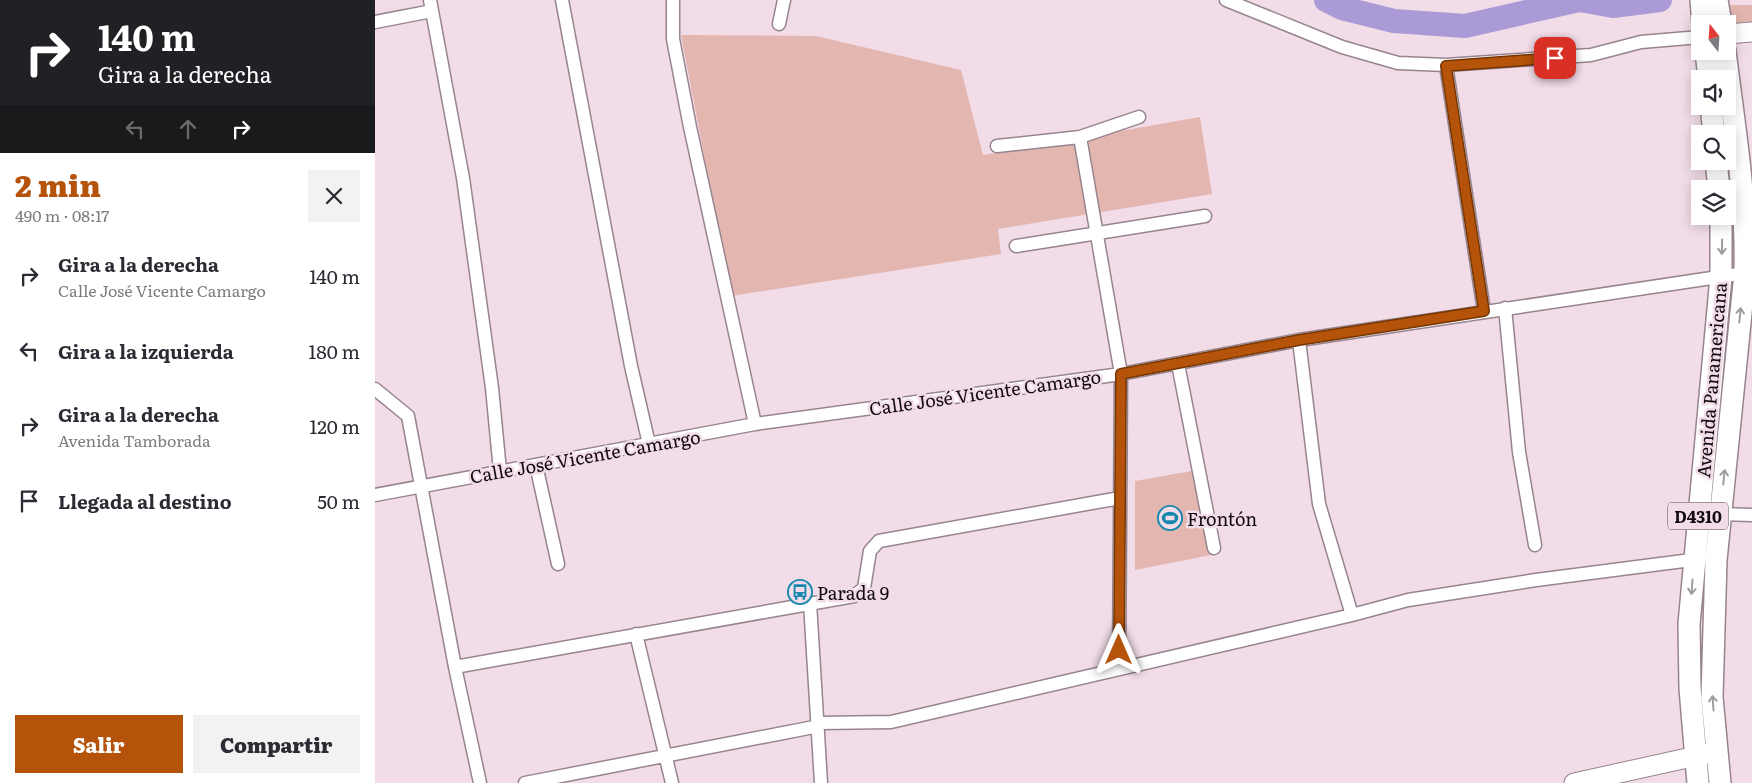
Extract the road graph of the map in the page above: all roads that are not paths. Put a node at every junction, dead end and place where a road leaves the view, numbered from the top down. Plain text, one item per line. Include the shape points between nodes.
1 (561, 0) edge
2 (673, 0) edge
3 (784, 0) edge
4 (1226, 0) edge
5 (431, 6) edge
6 (375, 22) edge
7 (779, 24) dead end
8 (1752, 32) edge
9 (1736, 33) edge
10 (1691, 38) edge
11 (1726, 60) edge
12 (1446, 66) junction
13 (1139, 117) dead end
14 (1080, 138) junction
15 (997, 146) dead end
16 (1205, 216) dead end
17 (1721, 225) edge
18 (1096, 233) junction
19 (1016, 246) dead end
20 (1745, 273) junction
21 (1721, 277) junction
22 (1505, 308) junction
23 (1484, 311) junction
24 (1299, 340) junction
25 (1178, 364) junction
26 (1121, 374) junction
27 (375, 389) edge
28 (755, 424) junction
29 (649, 444) junction
30 (536, 465) junction
31 (500, 471) junction
32 (422, 486) junction
33 (375, 494) edge
34 (1121, 498) junction
35 (1720, 514) junction
36 (1752, 515) edge
37 (1535, 545) dead end
38 (1214, 548) dead end
39 (1694, 559) junction
40 (1716, 560) junction
41 (558, 564) dead end
42 (810, 602) junction
43 (1352, 616) junction
44 (636, 634) junction
45 (455, 667) junction
46 (1119, 669) junction
47 (819, 725) junction
48 (1717, 751) junction
49 (665, 756) junction
50 (1695, 756) junction
51 (480, 783) edge
52 (525, 783) edge
53 (673, 783) edge
54 (821, 783) edge
55 (1574, 783) edge
56 (1698, 783) edge
57 (1720, 783) edge

1 - 29 street
2 - 28 street via 673,39 690,127
3 - 7 street
4 - 12 street via 1342,47 1398,63
5 - 6 street
5 - 31 street via 463,178
8 - 9 main road
10 - 12 street via 1641,42 1591,55
11 - 20 main road, Avenida Panamericana / D4310 via 1744,202
12 - 23 street
13 - 14 street
14 - 15 street
14 - 18 street
16 - 18 street
17 -> 21 main road, Avenida Panamericana / D4310
18 - 19 street
18 - 26 street
20 - 21 street, Calle José Vicente Camargo
35 -> 20 main road, Avenida Panamericana / D4310
21 - 22 street, Calle José Vicente Camargo
21 - 39 main road, Avenida Panamericana / D4310
22 - 23 street, Calle José Vicente Camargo
22 - 37 street via 1519,452
23 - 24 street, Calle José Vicente Camargo
24 - 25 street, Calle José Vicente Camargo
24 - 43 street via 1319,504
25 - 26 street, Calle José Vicente Camargo
25 - 38 street
26 - 28 street, Calle José Vicente Camargo
26 - 34 street
27 - 32 street via 408,416
28 - 29 street, Calle José Vicente Camargo
29 - 30 street, Calle José Vicente Camargo
30 - 31 street, Calle José Vicente Camargo
30 - 41 street
31 - 32 street, Calle José Vicente Camargo
32 - 33 street, Calle José Vicente Camargo
32 - 45 street
34 - 42 street via 879,541 870,551 863,588 854,596
34 - 46 street
35 - 36 street
35 - 40 main road, Avenida Panamericana / D4310
39 - 40 street
39 - 43 street via 1408,600
39 -> 50 main road, Avenida Panamericana / D4310 via 1690,661
48 -> 40 main road, Avenida Panamericana / D4310 via 1712,697
42 - 44 street
42 - 47 street
43 - 46 street
44 - 45 street
44 - 49 street
45 - 51 street
46 - 47 street via 891,722
47 - 49 street
47 - 54 street
48 - 50 main road
48 - 57 main road, Avenida Panamericana / D4310
49 - 52 street
49 - 53 street
50 - 55 main road
50 - 56 main road, Avenida Panamericana / D4310

